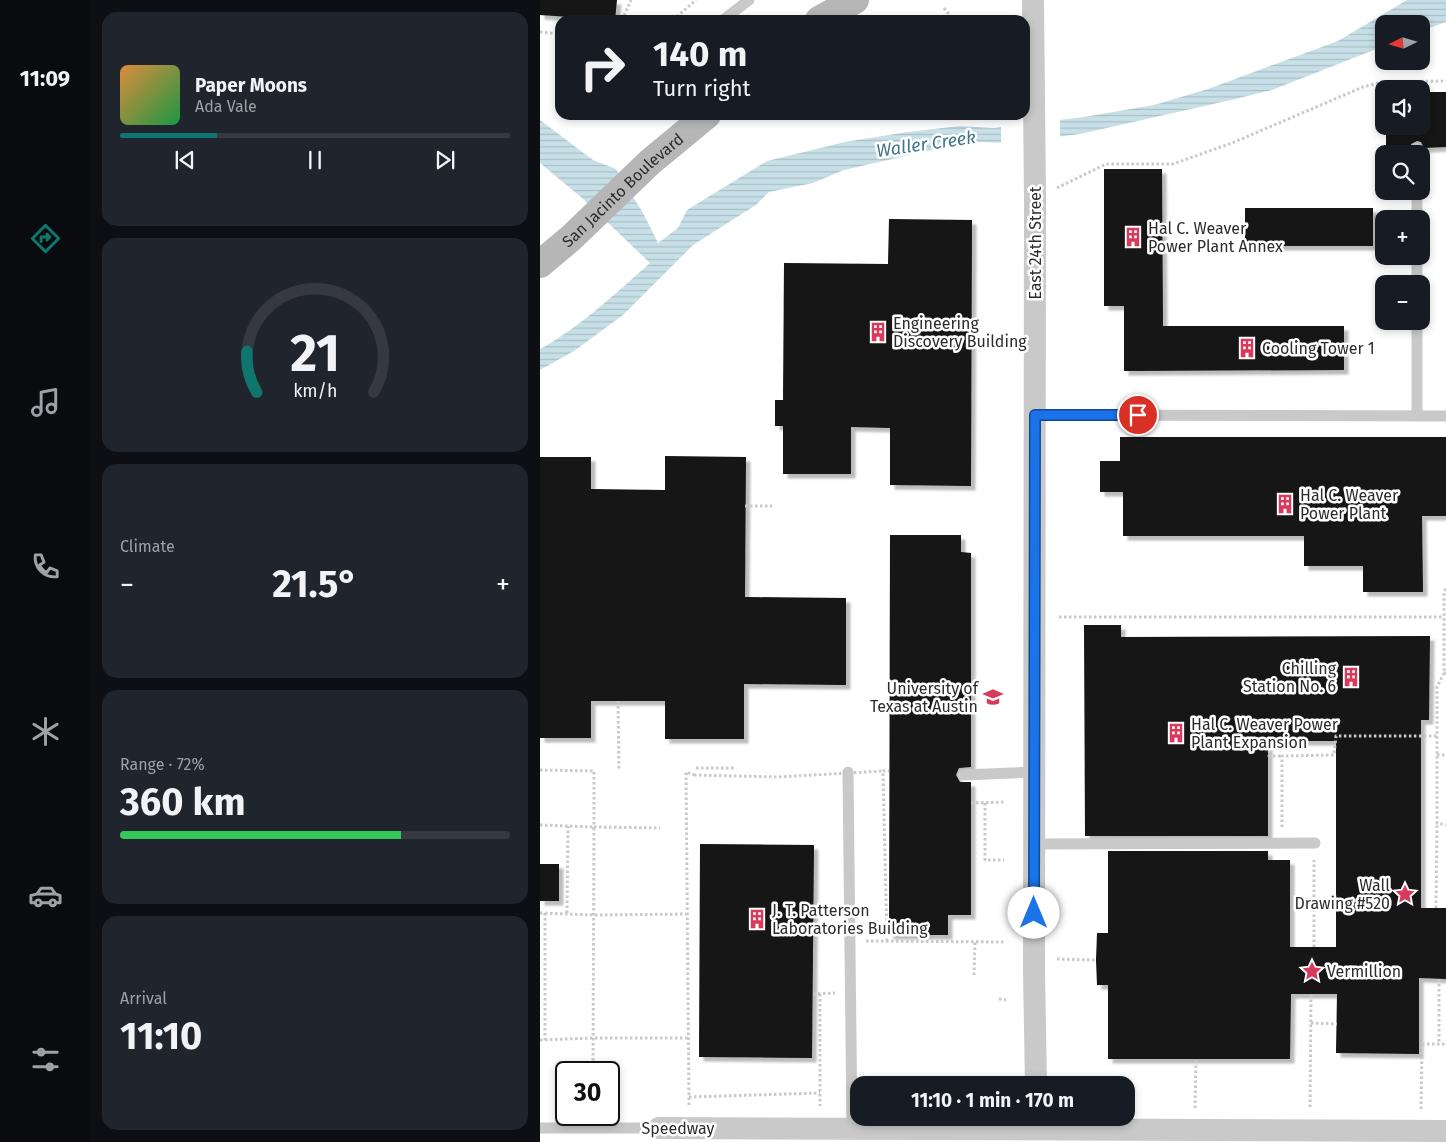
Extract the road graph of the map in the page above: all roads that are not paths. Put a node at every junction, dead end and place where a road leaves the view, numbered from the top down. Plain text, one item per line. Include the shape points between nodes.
1 (749, 0) edge
2 (1033, 0) edge
3 (730, 15) edge
4 (700, 120) edge
5 (540, 264) edge
6 (1417, 330) edge
7 (1035, 415) junction
8 (1417, 416) junction
9 (1446, 416) edge
10 (848, 772) dead end
11 (1034, 772) junction
12 (963, 775) dead end
13 (1314, 843) road end
14 (1034, 844) junction
15 (1036, 1076) edge
16 (540, 1128) edge
17 (659, 1128) joint
18 (852, 1129) junction
19 (1038, 1130) edge
20 (1446, 1131) edge
21 (876, 1136) edge

1 - 3 lane
2 - 7 street, East 24th Street
4 - 5 street, San Jacinto Boulevard
6 - 8 lane
7 - 8 lane
7 - 11 street, East 24th Street
8 - 9 lane
10 - 18 lane
11 - 12 lane
11 - 14 street, East 24th Street
13 - 14 lane
14 - 15 street, East 24th Street
16 - 17 lane, Speedway
17 - 18 street, Speedway
18 - 21 street, Speedway
19 - 20 street, Speedway
19 - 21 street, Speedway

